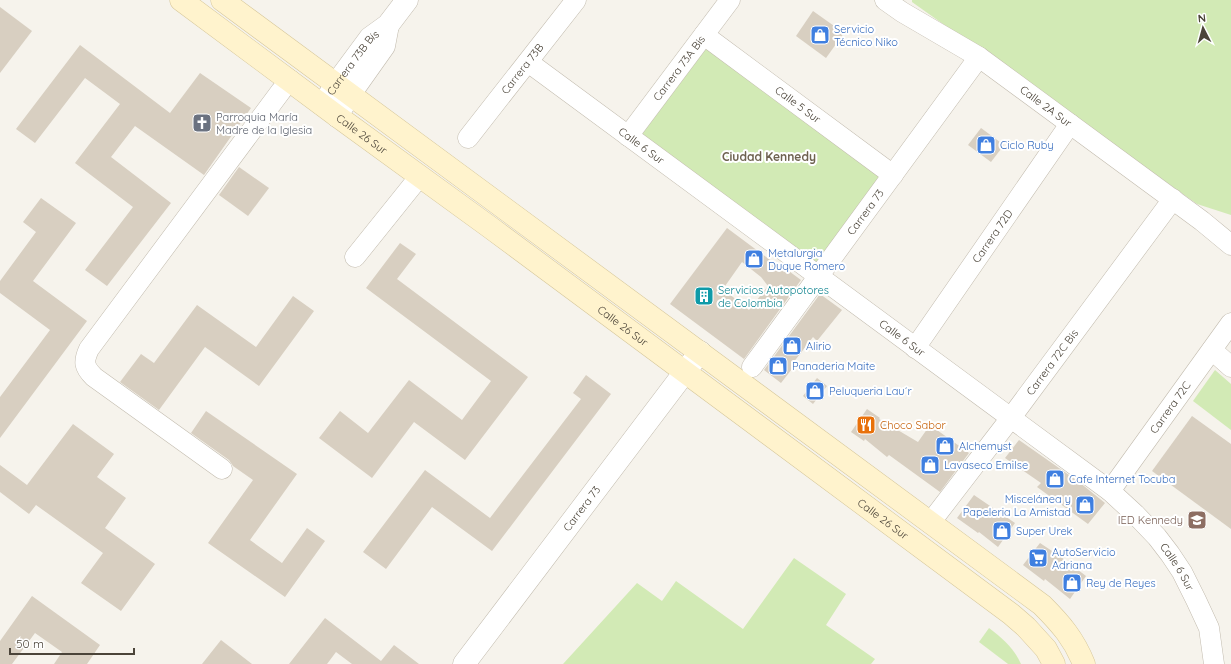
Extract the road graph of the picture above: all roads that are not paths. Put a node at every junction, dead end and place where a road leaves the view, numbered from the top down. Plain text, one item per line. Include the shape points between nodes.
1 (181, 0) edge
2 (222, 0) edge
3 (407, 0) edge
4 (576, 0) edge
5 (730, 0) edge
6 (885, 0) edge
7 (902, 6) edge
8 (704, 34) junction
9 (979, 57) junction
10 (528, 62) junction
11 (290, 80) junction
12 (343, 89) junction
13 (330, 110) junction
14 (1070, 124) junction
15 (628, 136) junction
16 (468, 138) dead end
17 (893, 175) junction
18 (420, 176) junction
19 (1173, 199) junction
20 (1202, 221) junction
21 (1231, 226) edge
22 (1231, 245) edge
23 (355, 257) dead end
24 (818, 277) junction
25 (1231, 324) edge
26 (915, 348) junction
27 (1212, 350) junction
28 (700, 352) junction
29 (752, 367) dead end
30 (1231, 367) edge
31 (685, 372) junction
32 (1010, 419) junction
33 (222, 469) dead end
34 (1110, 491) junction
35 (930, 523) junction
36 (1042, 605) junction
37 (1026, 627) junction
38 (464, 664) edge
39 (1054, 664) edge
40 (1084, 664) edge
41 (1214, 664) edge

1 - 11 main road, Calle 26 Sur
2 - 12 main road
3 - 12 street, Carrera 73B Bis via 388,25 384,46
4 - 10 street, Carrera 73B
5 - 8 street, Carrera 73A Bis
6 - 7 street, Calle 2A Sur
7 - 9 street, Calle 2A Sur
8 - 15 street, Carrera 73A Bis
8 - 17 street, Calle 5 Sur
9 - 14 street, Calle 2A Sur
9 - 17 street, Carrera 73
10 - 15 street, Calle 6 Sur
10 - 16 street, Carrera 73B
11 - 13 main road, Calle 26 Sur
11 - 33 street via 85,357 88,371 94,377
12 - 13 street, Carrera 73B Bis
12 - 28 main road
13 - 18 main road, Calle 26 Sur
14 - 19 street, Calle 2A Sur
14 - 26 street, Carrera 72D
15 - 24 street, Calle 6 Sur
17 - 24 street, Carrera 73
18 - 23 street
18 - 31 main road, Calle 26 Sur
19 - 20 street, Calle 2A Sur
19 - 32 street, Carrera 72C Bis
20 - 21 street, Calle 2A Sur
20 - 22 street, Calle 2A Sur
24 - 26 street, Calle 6 Sur
24 - 29 street, Carrera 73
25 - 27 street, Carrera 72C
26 - 32 street, Calle 6 Sur
27 - 30 street
27 - 34 street, Carrera 72C
28 - 31 street, Carrera 73
28 - 35 main road
31 - 37 main road, Calle 26 Sur
31 - 38 street, Carrera 73
32 - 34 street, Calle 6 Sur
32 - 35 street, Carrera 72C Bis
34 - 41 street, Calle 6 Sur via 1157,537 1182,572 1209,628
35 - 36 main road
36 - 37 main road
36 - 40 main road via 1062,626 1076,646
37 - 39 main road, Calle 26 Sur via 1046,649

